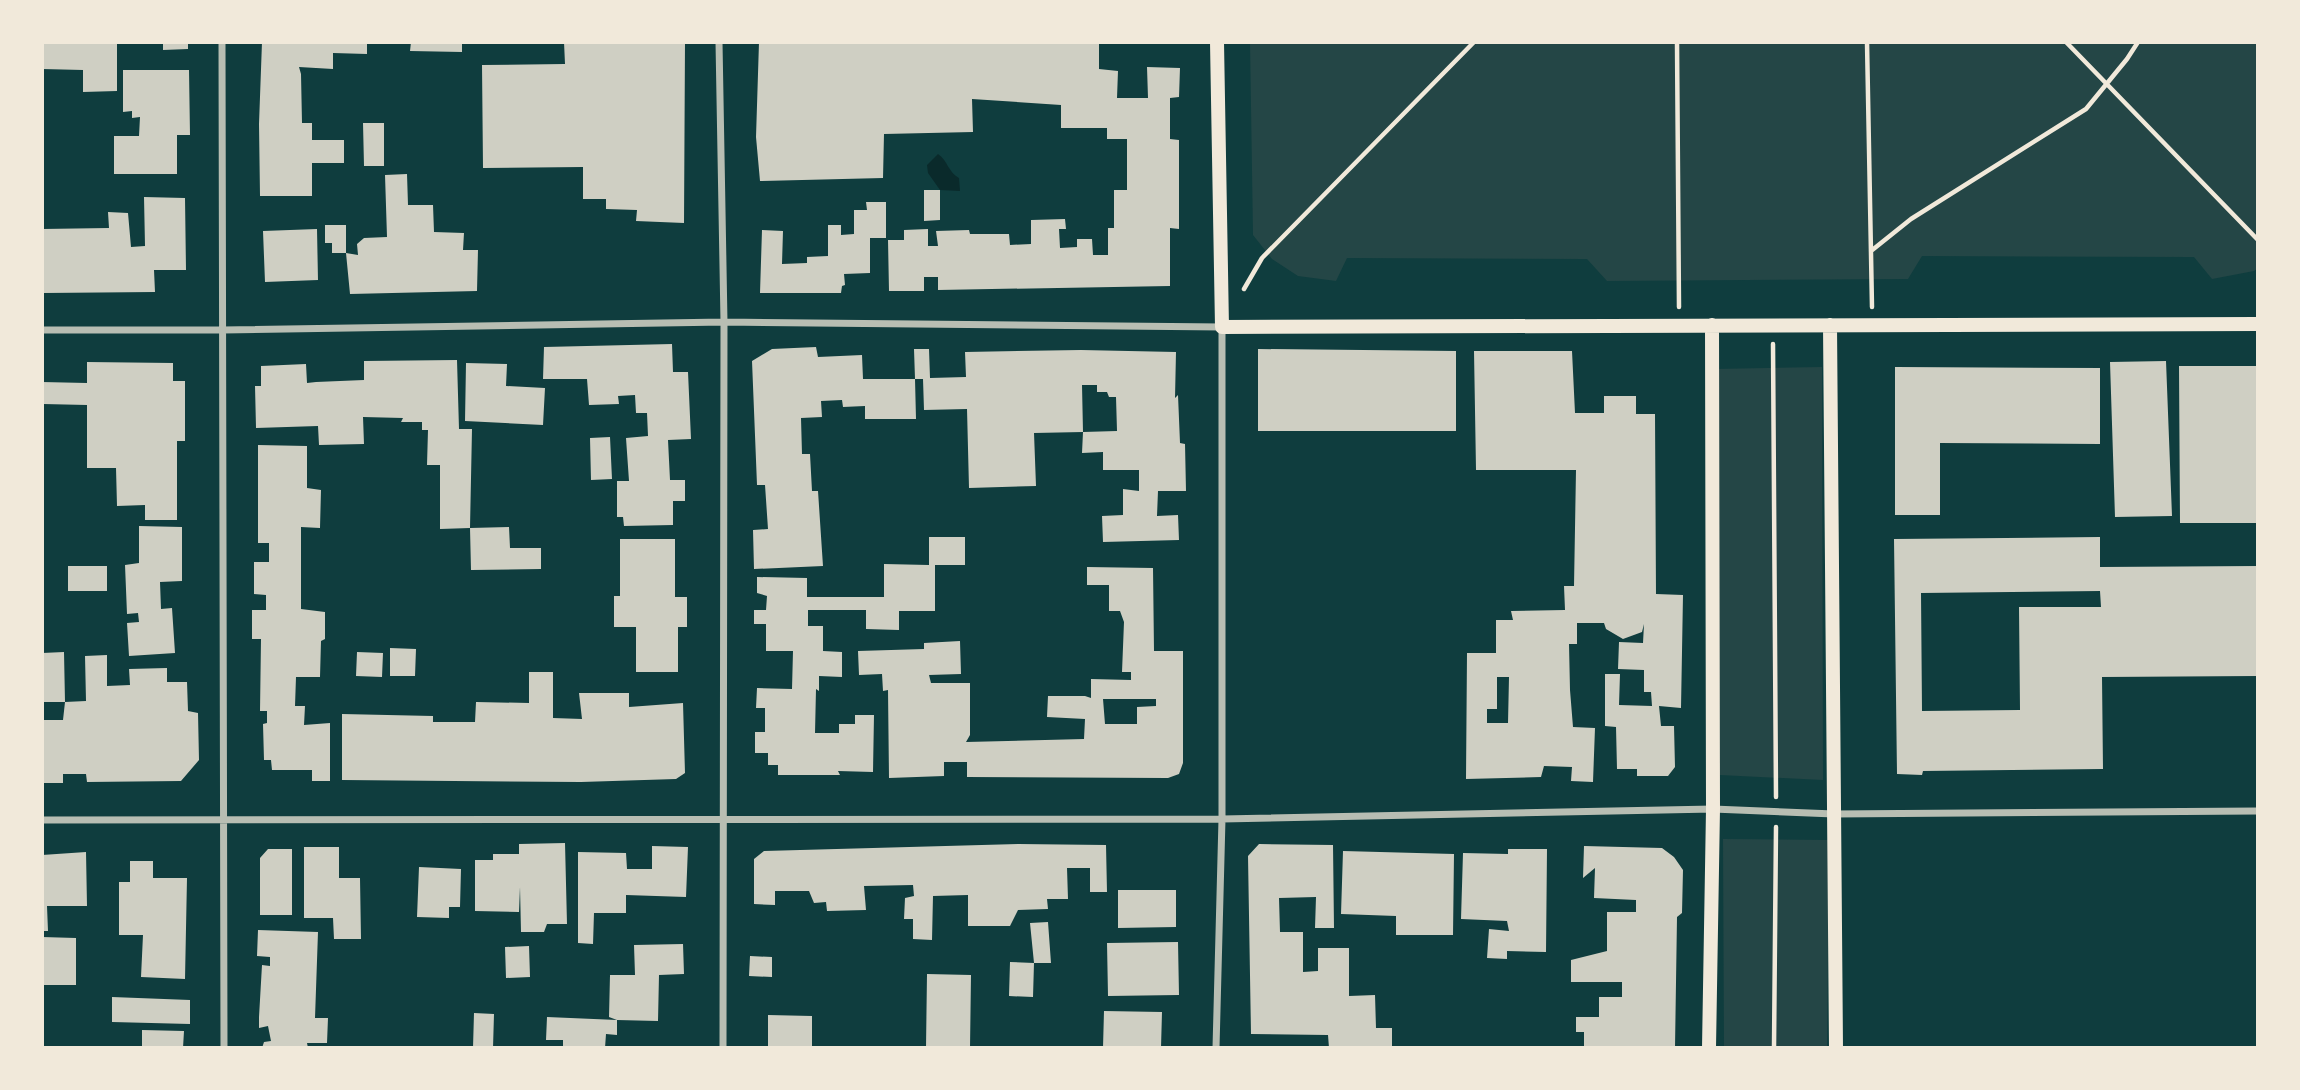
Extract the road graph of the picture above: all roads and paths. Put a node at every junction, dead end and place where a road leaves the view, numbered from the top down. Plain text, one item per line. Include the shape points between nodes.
1 (222, 42) edge
2 (719, 42) edge
3 (1217, 42) edge
4 (1474, 42) edge
5 (1677, 42) edge
6 (1867, 42) edge
7 (2066, 42) edge
8 (2138, 42) edge
9 (2106, 84) junction
10 (2258, 240) edge
11 (1871, 251) junction
12 (1242, 293) dead end
13 (724, 322) junction
14 (2258, 324) edge
15 (1712, 325) junction
16 (1830, 325) junction
17 (1679, 326) junction
18 (1772, 326) junction
19 (1872, 326) junction
20 (1222, 327) junction
21 (42, 330) edge
22 (223, 330) junction
23 (1713, 809) junction
24 (2258, 811) edge
25 (1776, 812) junction
26 (1834, 814) junction
27 (722, 819) junction
28 (1222, 819) junction
29 (42, 820) edge
30 (225, 820) junction
31 (224, 1048) edge
32 (723, 1048) edge
33 (1216, 1048) edge
34 (1709, 1048) edge
35 (1773, 1048) edge
36 (1836, 1048) edge

1 - 22 street
2 - 13 street
3 - 20 main road
4 - 12 path via 1262,258
5 - 17 path
6 - 11 path
7 - 9 path
8 - 9 path
9 - 10 path
9 - 11 path via 2086,109 1911,219
11 - 19 path
13 - 20 street
13 - 22 street
13 - 27 street
14 - 19 main road
15 - 17 main road
15 - 18 main road
15 - 23 main road
16 - 18 main road
16 - 19 main road
16 - 26 main road
17 - 20 main road
18 - 25 path
20 - 28 street
21 - 22 street
22 - 30 street
23 - 25 street
23 - 28 street
23 - 34 main road
24 - 26 street
25 - 26 street
25 - 35 path
26 - 36 main road
27 - 28 street
27 - 30 street
27 - 32 street
28 - 33 street
29 - 30 street
30 - 31 street

